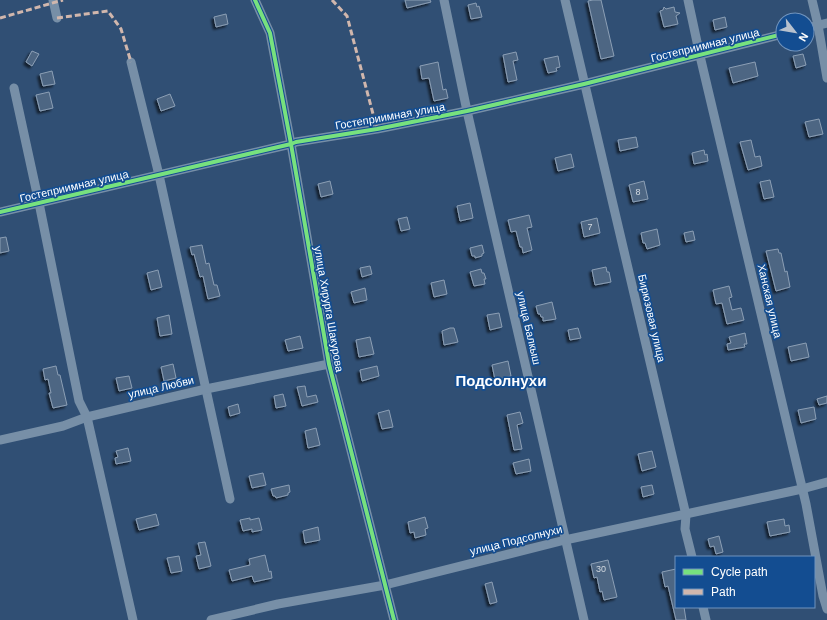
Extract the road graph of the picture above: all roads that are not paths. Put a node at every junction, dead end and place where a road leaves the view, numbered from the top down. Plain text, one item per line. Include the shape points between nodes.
1 (53, 0) edge
2 (255, 0) edge
3 (444, 0) edge
4 (565, 0) edge
5 (688, 0) edge
6 (812, 0) edge
7 (57, 18) dead end
8 (823, 24) edge
9 (775, 36) edge
10 (700, 56) junction
11 (131, 62) dead end
12 (827, 78) edge
13 (584, 84) junction
14 (14, 88) dead end
15 (467, 111) junction
16 (291, 144) junction
17 (159, 175) junction
18 (39, 203) junction
19 (0, 212) edge
20 (329, 364) junction
21 (206, 389) junction
22 (87, 417) junction
23 (0, 440) edge
24 (827, 482) edge
25 (802, 489) junction
26 (230, 499) dead end
27 (686, 515) junction
28 (565, 540) junction
29 (692, 556) edge
30 (385, 585) junction
31 (703, 608) edge
32 (827, 609) edge
33 (133, 620) edge
34 (211, 620) edge
35 (394, 620) edge
36 (584, 620) edge
37 (706, 620) edge

1 - 7 street
2 - 16 street, улица Хирурга Шакурова via 270,33
3 - 15 street, улица Балкыш
4 - 13 street, Бирюзовая улица
5 - 10 street, Ханская улица
6 - 8 street
8 - 12 street
9 - 10 street, Гостеприимная улица
10 - 13 street, Гостеприимная улица
10 - 25 street, Ханская улица
11 - 17 street
13 - 15 street, Гостеприимная улица
13 - 27 street, Бирюзовая улица
14 - 18 street
15 - 16 street, Гостеприимная улица
15 - 28 street, улица Балкыш
16 - 17 street, Гостеприимная улица
16 - 20 street, улица Хирурга Шакурова
17 - 18 street, Гостеприимная улица
17 - 21 street
18 - 19 street, Гостеприимная улица
18 - 22 street via 79,400
20 - 21 street, улица Любви
20 - 30 street, улица Хирурга Шакурова
21 - 22 street, улица Любви
21 - 26 street
22 - 23 street, улица Любви via 63,426
22 - 33 street
24 - 25 street, улица Подсолнухи
25 - 27 street, улица Подсолнухи
25 - 32 street, Ханская улица
27 - 28 street, улица Подсолнухи
27 - 29 street, Бирюзовая улица via 685,529
28 - 30 street, улица Подсолнухи
28 - 36 street, улица Балкыш
30 - 34 street, улица Подсолнухи via 278,604
30 - 35 street, улица Хирурга Шакурова
31 - 37 street

